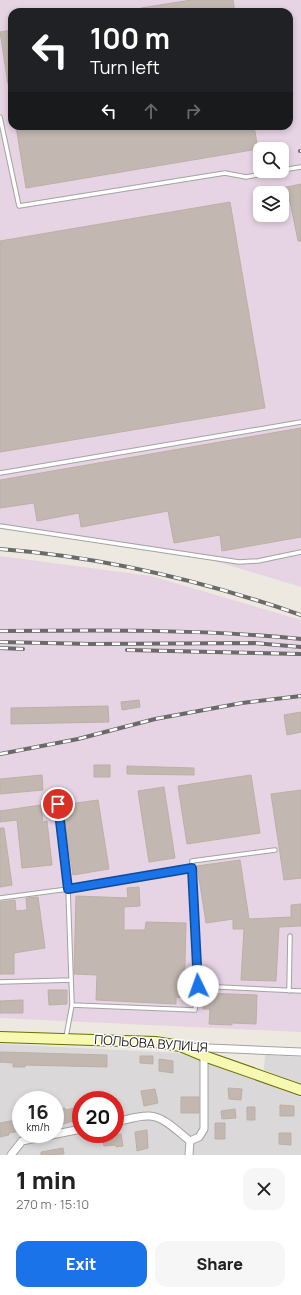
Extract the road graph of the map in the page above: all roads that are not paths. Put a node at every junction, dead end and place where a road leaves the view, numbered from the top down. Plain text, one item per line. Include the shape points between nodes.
1 (0, 117) edge
2 (301, 167) edge
3 (289, 169) edge
4 (253, 176) edge
5 (301, 422) edge
6 (0, 473) edge
7 (0, 526) edge
8 (301, 552) edge
9 (58, 804) dead end
10 (276, 850) dead end
11 (192, 868) junction
12 (68, 889) junction
13 (0, 898) edge
14 (290, 936) dead end
15 (71, 980) junction
16 (0, 982) edge
17 (198, 986) junction
18 (289, 991) junction
19 (301, 991) edge
20 (72, 1005) junction
21 (0, 1037) edge
22 (66, 1038) junction
23 (180, 1046) junction
24 (301, 1052) edge
25 (204, 1056) junction
26 (301, 1090) edge
27 (124, 1120) edge
28 (72, 1131) edge
29 (190, 1141) junction
30 (11, 1155) edge
31 (189, 1155) edge

1 - 4 lane via 19,206 225,173
2 - 3 lane
5 - 6 lane
7 - 8 lane via 239,562
9 - 12 lane
10 - 11 lane via 192,861
11 - 12 lane
11 - 17 lane
12 - 13 lane
12 - 15 lane
14 - 18 lane
15 - 16 lane
15 - 20 lane
17 - 18 lane
17 - 20 lane via 195,1010
18 - 19 lane
20 - 22 lane
21 - 22 main road, ПОЛЬОВА ВУЛИЦЯ
22 - 23 main road, ПОЛЬОВА ВУЛИЦЯ via 155,1042
23 - 24 street, ПОЛЬОВА ВУЛИЦЯ
23 - 25 main road
25 - 26 main road
25 - 29 street via 204,1129 199,1137
27 - 29 street via 146,1116 156,1117
28 - 30 street via 22,1141
29 - 31 street

